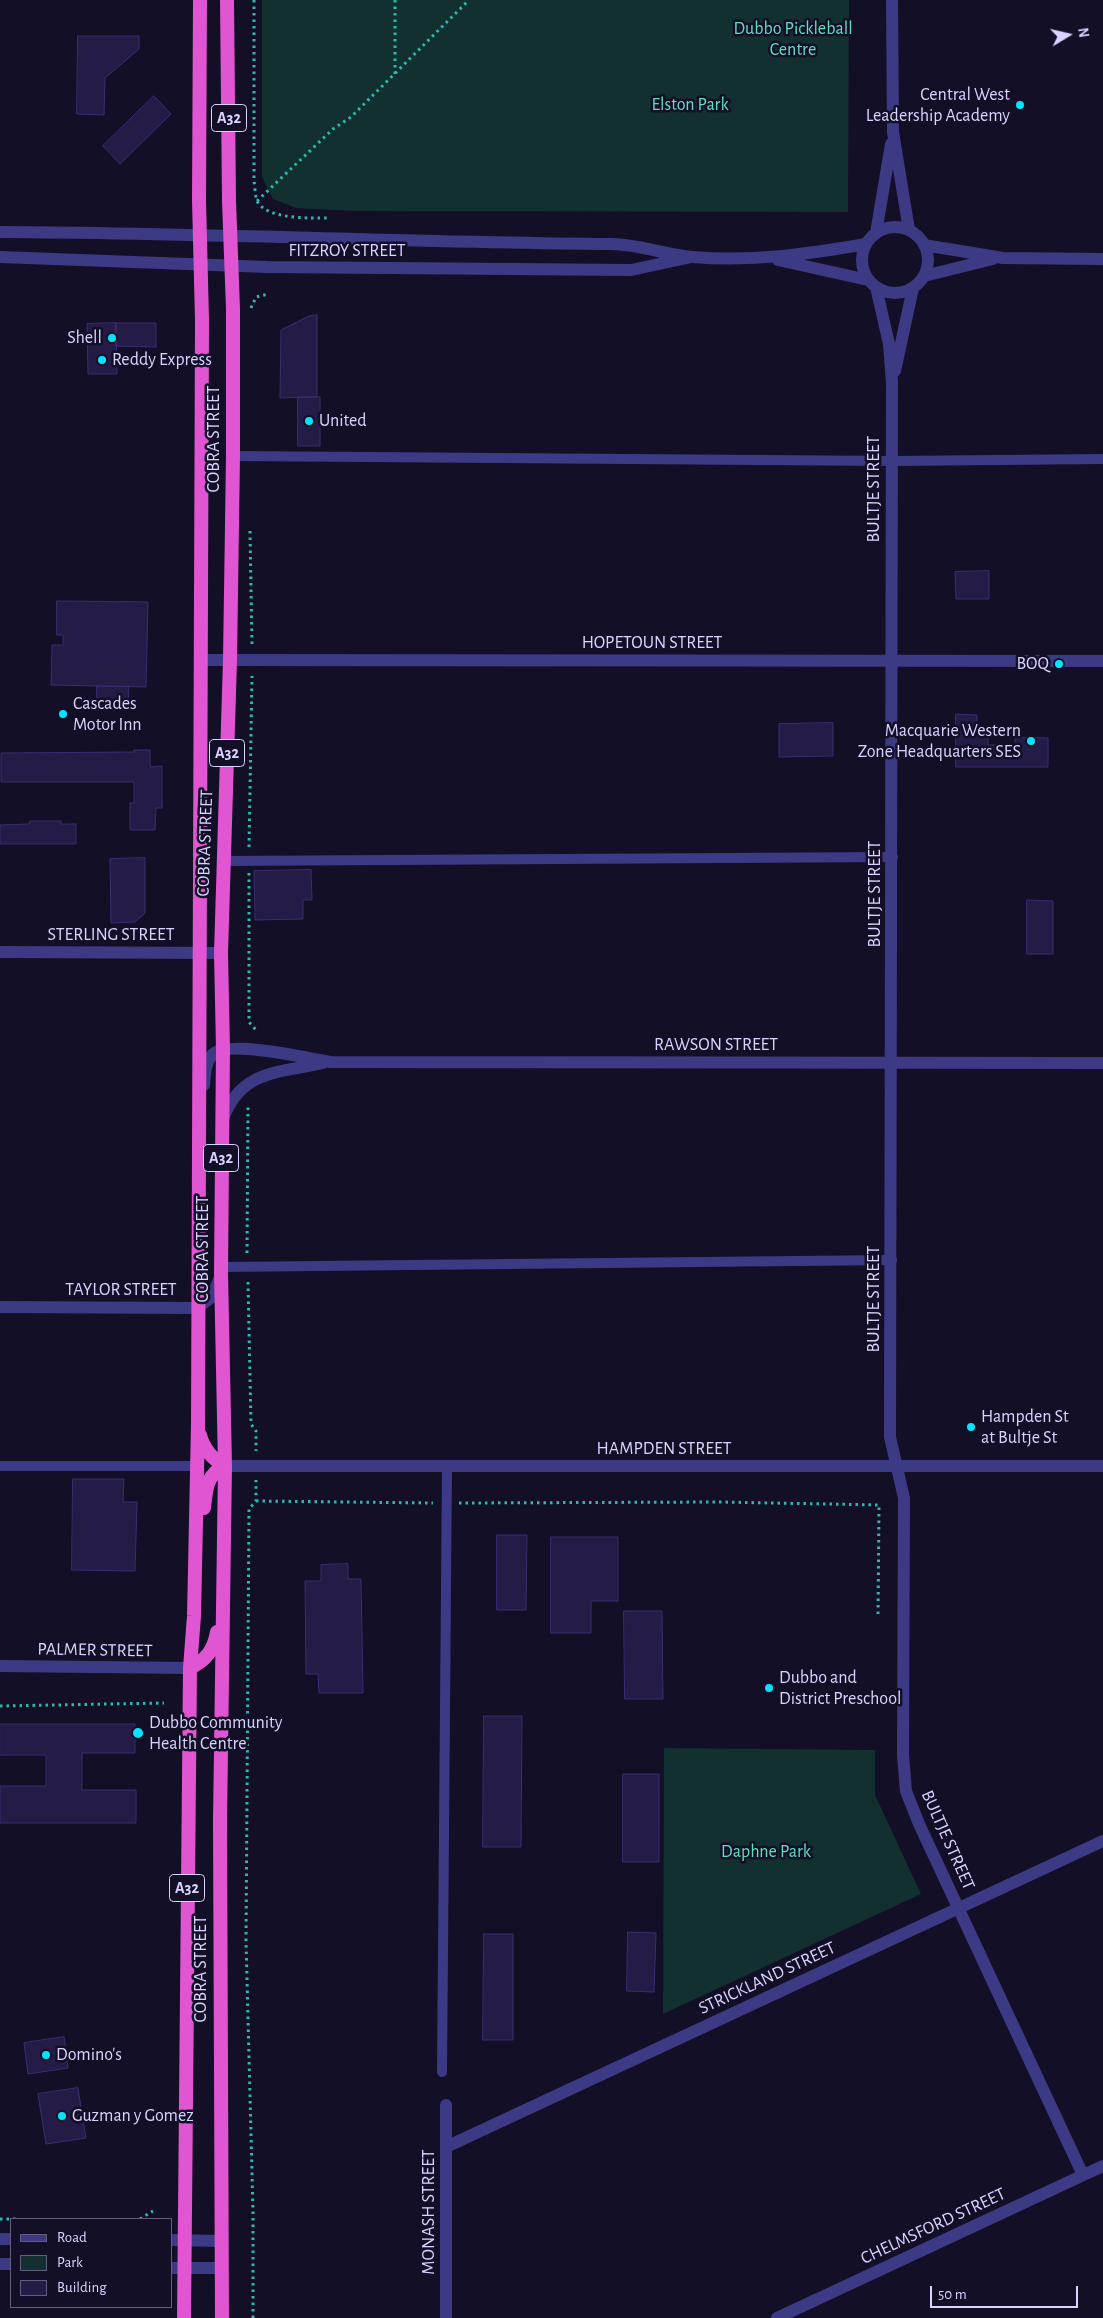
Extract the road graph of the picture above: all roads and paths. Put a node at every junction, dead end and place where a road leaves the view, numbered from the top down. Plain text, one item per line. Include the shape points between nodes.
1 (200, 0) edge
2 (228, 0) edge
3 (254, 0) edge
4 (395, 0) edge
5 (470, 0) edge
6 (892, 0) edge
7 (395, 74) junction
8 (893, 132) junction
9 (257, 201) junction
10 (329, 218) dead end
11 (909, 230) junction
12 (0, 232) edge
13 (876, 232) junction
14 (200, 234) junction
15 (232, 235) junction
16 (866, 244) junction
17 (924, 245) junction
18 (0, 257) edge
19 (692, 257) junction
20 (770, 258) junction
21 (1003, 258) junction
22 (1103, 258) edge
23 (200, 265) junction
24 (232, 267) junction
25 (924, 276) junction
26 (872, 283) junction
27 (913, 288) junction
28 (892, 383) junction
29 (233, 456) junction
30 (1103, 459) edge
31 (892, 461) junction
32 (200, 660) junction
33 (230, 660) junction
34 (891, 661) junction
35 (1103, 661) edge
36 (893, 858) junction
37 (222, 862) junction
38 (0, 952) edge
39 (198, 953) junction
40 (221, 953) junction
41 (223, 1049) junction
42 (330, 1062) junction
43 (892, 1063) junction
44 (1103, 1063) edge
45 (248, 1105) dead end
46 (222, 1122) junction
47 (199, 1137) junction
48 (892, 1260) junction
49 (248, 1267) junction
50 (221, 1270) junction
51 (0, 1307) edge
52 (197, 1308) junction
53 (198, 1425) junction
54 (0, 1466) edge
55 (197, 1466) junction
56 (225, 1466) junction
57 (256, 1466) junction
58 (447, 1466) junction
59 (897, 1466) junction
60 (1103, 1466) edge
61 (256, 1501) junction
62 (442, 1503) dead end
63 (452, 1503) dead end
64 (222, 1594) junction
65 (194, 1616) junction
66 (878, 1617) dead end
67 (0, 1666) edge
68 (190, 1668) junction
69 (164, 1703) dead end
70 (0, 1706) edge
71 (1103, 1842) edge
72 (960, 1909) junction
73 (442, 2072) dead end
74 (446, 2105) dead end
75 (446, 2147) junction
76 (1103, 2166) edge
77 (1083, 2176) junction
78 (153, 2211) dead end
79 (142, 2218) edge
80 (178, 2240) edge
81 (222, 2241) junction
82 (178, 2268) edge
83 (222, 2268) junction
84 (184, 2318) edge
85 (222, 2318) edge
86 (252, 2318) edge
87 (446, 2318) edge
88 (777, 2318) edge

1 - 14 highway, COBRA STREET / A32
2 - 15 highway, COBRA STREET / A32
3 - 9 path via 254,181
4 - 7 path
5 - 7 path
6 - 8 street
7 - 9 path
8 - 11 street
8 - 13 street
9 - 10 path via 285,217
11 - 13 street via 892,227
11 - 17 street
12 - 14 street, FITZROY STREET
13 - 16 street
14 - 15 street, FITZROY STREET
14 - 23 highway, COBRA STREET / A32
15 - 19 street, FITZROY STREET via 629,244
15 - 24 highway, COBRA STREET / A32
16 - 20 street, FITZROY STREET
16 - 26 street via 862,262
17 - 21 street
17 - 25 street via 927,255
18 - 23 street, FITZROY STREET
19 - 20 street, FITZROY STREET
19 - 24 street, FITZROY STREET via 631,270
20 - 26 street, FITZROY STREET
21 - 22 street
21 - 25 street
23 - 24 street, FITZROY STREET
23 - 32 highway, COBRA STREET / A32
24 - 29 highway, COBRA STREET / A32
25 - 27 street
26 - 27 street via 890,293
26 - 28 street, BULTJE STREET via 889,344
27 - 28 street, BULTJE STREET
28 - 31 street, BULTJE STREET
29 - 31 lane
29 - 33 highway, COBRA STREET / A32
30 - 31 lane
31 - 34 street, BULTJE STREET
32 - 33 street, HOPETOUN STREET
32 - 39 highway, COBRA STREET / A32
33 - 34 street, HOPETOUN STREET
33 - 37 highway, COBRA STREET / A32
34 - 35 street, HOPETOUN STREET
34 - 36 street, BULTJE STREET
36 - 37 lane
36 - 43 street, BULTJE STREET
37 - 40 highway, COBRA STREET / A32
38 - 39 street, STERLING STREET
39 - 40 street, STERLING STREET
39 - 47 highway, COBRA STREET / A32
40 - 41 highway, COBRA STREET / A32
41 - 42 street, RAWSON STREET via 256,1049
41 - 46 highway, COBRA STREET / A32
41 - 47 street via 212,1055 208,1062
42 - 43 street, RAWSON STREET
42 - 46 street, RAWSON STREET via 271,1074 244,1085 231,1099
43 - 44 street, RAWSON STREET
43 - 48 street, BULTJE STREET
45 - 49 path
46 - 50 highway, COBRA STREET / A32
47 - 52 highway, COBRA STREET / A32
48 - 49 lane
48 - 59 street, BULTJE STREET via 890,1437
49 - 50 lane
49 - 57 path via 251,1424 256,1431
50 - 52 street, TAYLOR STREET via 212,1297
50 - 56 highway, COBRA STREET / A32
51 - 52 street, TAYLOR STREET
52 - 53 highway, COBRA STREET / A32
53 - 55 highway, COBRA STREET / A32
53 - 56 highway via 205,1449
54 - 55 lane
55 - 65 highway, COBRA STREET / A32
56 - 57 street, HAMPDEN STREET
56 - 64 highway, COBRA STREET / A32
56 - 65 highway via 211,1476 207,1485
57 - 58 street, HAMPDEN STREET
57 - 61 path
58 - 59 street, HAMPDEN STREET
58 - 73 lane
59 - 60 street, HAMPDEN STREET
59 - 72 street, BULTJE STREET via 904,1498 906,1791
61 - 62 path
61 - 86 path via 249,1509 246,1941 253,2203
63 - 66 path via 879,1505
64 - 68 highway via 214,1646 208,1656
64 - 81 highway, COBRA STREET / A32
65 - 68 highway, COBRA STREET / A32
67 - 68 street, PALMER STREET
68 - 80 highway, COBRA STREET / A32
69 - 70 path
71 - 72 street, STRICKLAND STREET
72 - 75 street, STRICKLAND STREET
72 - 77 street, BULTJE STREET
74 - 75 street, MONASH STREET
75 - 87 street, MONASH STREET
76 - 77 street, CHELMSFORD STREET
77 - 88 street, CHELMSFORD STREET
78 - 79 path
80 - 81 street
80 - 82 highway, COBRA STREET / A32
81 - 83 highway, COBRA STREET / A32
82 - 83 street
82 - 84 highway, COBRA STREET / A32
83 - 85 highway, COBRA STREET / A32

